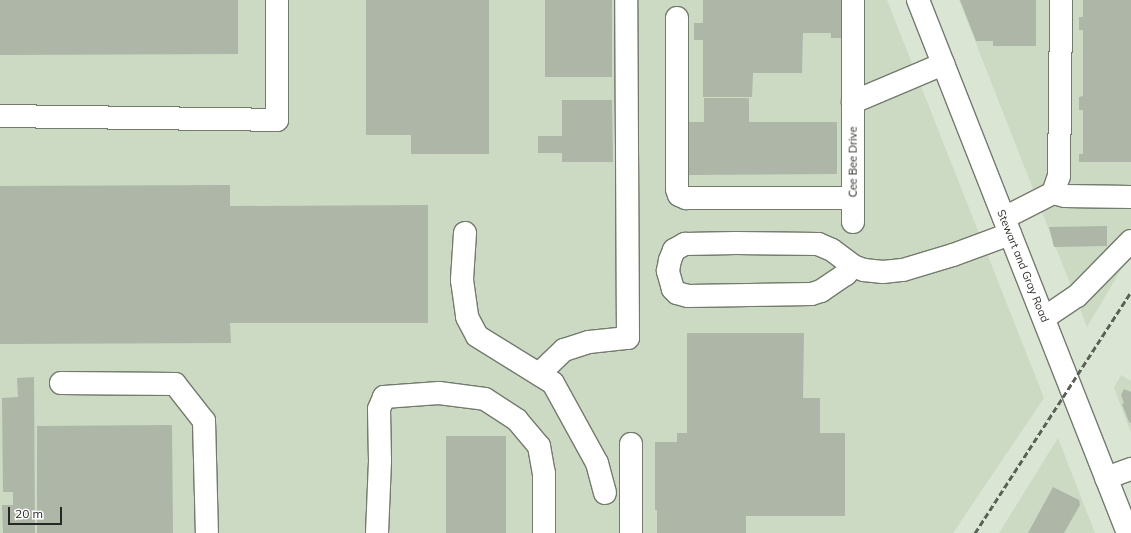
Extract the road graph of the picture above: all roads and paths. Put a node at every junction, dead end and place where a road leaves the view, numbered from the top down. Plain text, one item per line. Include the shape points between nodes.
1 (278, 0) edge
2 (626, 0) edge
3 (853, 0) edge
4 (918, 0) edge
5 (1061, 0) edge
6 (677, 18) dead end
7 (943, 64) junction
8 (853, 102) junction
9 (0, 116) edge
10 (1053, 193) junction
11 (1131, 197) edge
12 (853, 198) junction
13 (853, 222) dead end
14 (1007, 226) junction
15 (465, 233) dead end
16 (1131, 242) edge
17 (853, 266) junction
18 (1044, 318) junction
19 (539, 374) junction
20 (61, 383) dead end
21 (631, 444) dead end
22 (1131, 469) edge
23 (1106, 478) junction
24 (605, 494) dead end
25 (207, 533) edge
26 (377, 533) edge
27 (544, 533) edge
28 (631, 533) edge
29 (1128, 533) edge

1 - 9 main road via 277,120
2 - 19 main road via 628,338 589,342 564,350
3 - 8 main road, Cee Bee Drive
4 - 7 main road, Stewart and Gray Road
5 - 10 main road via 1059,176
6 - 12 main road via 678,195 686,198
7 - 8 main road
7 - 14 main road, Stewart and Gray Road
8 - 12 main road, Cee Bee Drive
10 - 11 main road via 1065,196
10 - 14 main road
12 - 13 main road, Cee Bee Drive
14 - 17 main road via 953,255 903,270 872,271
14 - 18 main road, Stewart and Gray Road
15 - 19 main road via 462,280 467,317 477,336
16 - 18 main road via 1077,296
17 - 17 main road via 832,250 818,244 685,244 677,248 670,260 668,271 673,289 688,296 811,294 821,291
18 - 23 main road, Stewart and Gray Road
19 - 24 main road via 553,383 597,463
20 - 25 main road via 175,384 204,421
21 - 28 main road
22 - 23 main road
23 - 29 main road, Stewart and Gray Road
26 - 27 main road via 379,409 384,397 439,393 485,399 517,420 539,446 544,473

